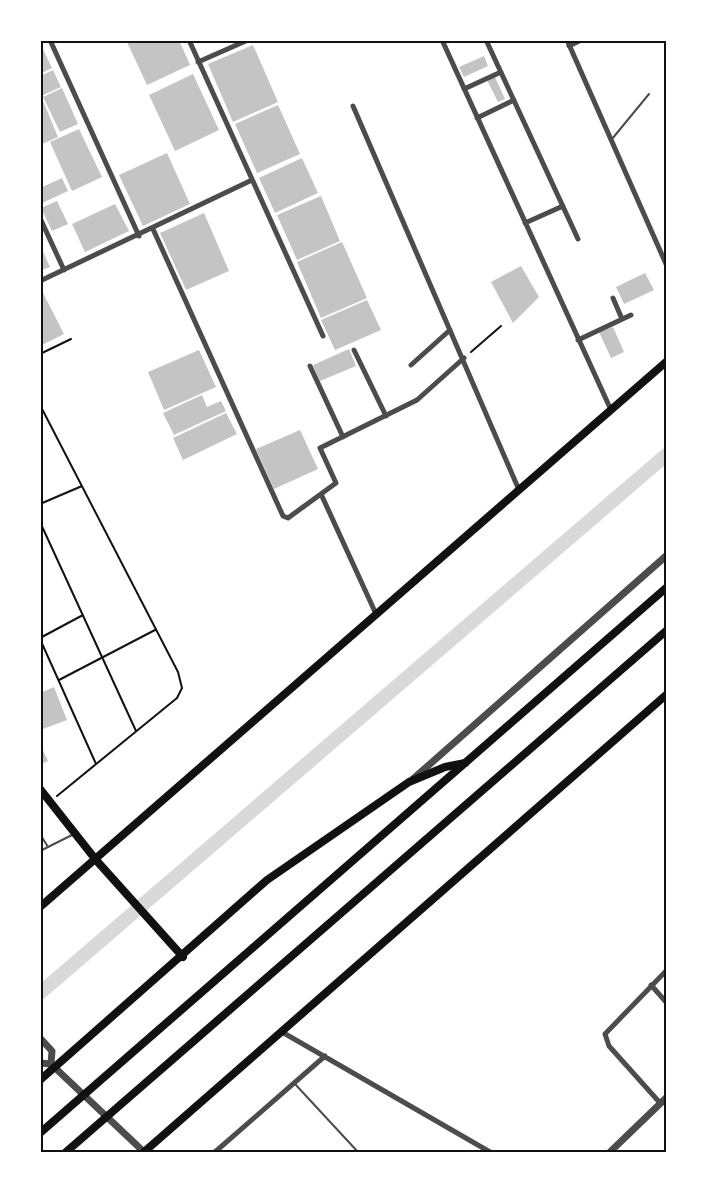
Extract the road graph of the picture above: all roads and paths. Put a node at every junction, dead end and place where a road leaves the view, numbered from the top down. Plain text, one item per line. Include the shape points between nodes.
1 (50, 40) edge
2 (189, 40) edge
3 (248, 40) edge
4 (442, 40) edge
5 (486, 40) edge
6 (581, 40) edge
7 (568, 43) edge
8 (198, 62) junction
9 (501, 72) junction
10 (464, 89) junction
11 (649, 94) dead end
12 (514, 100) junction
13 (353, 106) dead end
14 (477, 118) junction
15 (610, 141) junction
16 (252, 180) junction
17 (563, 206) junction
18 (40, 218) edge
19 (525, 223) junction
20 (153, 229) junction
21 (139, 236) junction
22 (578, 239) dead end
23 (666, 264) edge
24 (64, 270) junction
25 (40, 281) edge
26 (613, 298) dead end
27 (631, 315) dead end
28 (622, 319) junction
29 (501, 326) dead end
30 (450, 330) junction
31 (323, 336) dead end
32 (71, 339) dead end
33 (579, 339) junction
34 (354, 350) dead end
35 (40, 354) edge
36 (464, 358) junction
37 (666, 362) edge
38 (411, 365) dead end
39 (310, 366) dead end
40 (40, 405) edge
41 (611, 410) junction
42 (386, 416) junction
43 (343, 437) junction
44 (83, 485) junction
45 (519, 490) junction
46 (321, 494) junction
47 (40, 504) edge
48 (40, 522) edge
49 (666, 556) edge
50 (666, 588) edge
51 (83, 614) junction
52 (376, 614) junction
53 (156, 629) junction
54 (666, 631) edge
55 (40, 638) edge
56 (103, 657) junction
57 (59, 680) junction
58 (666, 695) edge
59 (136, 731) junction
60 (465, 763) junction
61 (96, 764) junction
62 (409, 783) junction
63 (40, 789) edge
64 (50, 801) junction
65 (75, 833) junction
66 (40, 834) edge
67 (48, 847) junction
68 (40, 851) edge
69 (96, 860) junction
70 (40, 907) edge
71 (183, 957) junction
72 (666, 971) edge
73 (651, 985) junction
74 (666, 1002) edge
75 (282, 1032) junction
76 (40, 1038) edge
77 (325, 1056) junction
78 (40, 1063) edge
79 (53, 1066) junction
80 (40, 1080) edge
81 (294, 1083) junction
82 (664, 1101) edge
83 (40, 1134) edge
84 (66, 1152) edge
85 (144, 1152) edge
86 (215, 1152) edge
87 (358, 1152) edge
88 (490, 1152) edge
89 (610, 1152) edge

1 - 21 street
2 - 8 street
3 - 8 street
4 - 10 street
5 - 9 street
6 - 7 street
7 - 15 street
8 - 16 street
9 - 10 street
9 - 12 street
10 - 14 street
11 - 15 lane
12 - 14 street
12 - 17 street
13 - 30 street
14 - 19 street
15 - 23 street
16 - 20 street
16 - 31 street
17 - 19 street
17 - 22 street
18 - 24 street
19 - 33 street
20 - 21 street
20 - 46 street via 283,516 292,517
21 - 24 street
24 - 25 street
26 - 28 street
27 - 28 street
28 - 33 street
29 - 36 path
30 - 36 street
30 - 38 street
32 - 35 path
33 - 41 street
34 - 42 street
36 - 42 street via 417,400
36 - 45 street
37 - 41 main road
39 - 43 street
40 - 44 path
41 - 45 main road
42 - 43 street
43 - 46 street via 320,448 336,483
44 - 47 path
44 - 53 path
45 - 52 main road
46 - 52 street
48 - 51 path
49 - 62 street
50 - 60 highway
51 - 55 path
51 - 56 path
52 - 69 main road
53 - 56 path
53 - 59 path via 182,688 177,698
54 - 84 highway
55 - 57 path
56 - 57 path
56 - 59 path
57 - 61 path
58 - 75 main road
59 - 61 path
60 - 62 main road
60 - 83 highway
61 - 64 path
62 - 71 main road via 267,880
63 - 64 main road
64 - 65 main road
65 - 67 lane
65 - 69 main road
66 - 67 lane
67 - 68 lane
69 - 70 main road
69 - 71 main road
71 - 79 main road
72 - 73 street
73 - 74 street
73 - 82 street via 611,1025 605,1040
75 - 77 street
75 - 85 main road
76 - 79 street via 52,1052
77 - 81 street
77 - 88 street
78 - 79 street
79 - 80 main road
79 - 85 street
81 - 86 street
81 - 87 lane
82 - 89 street

